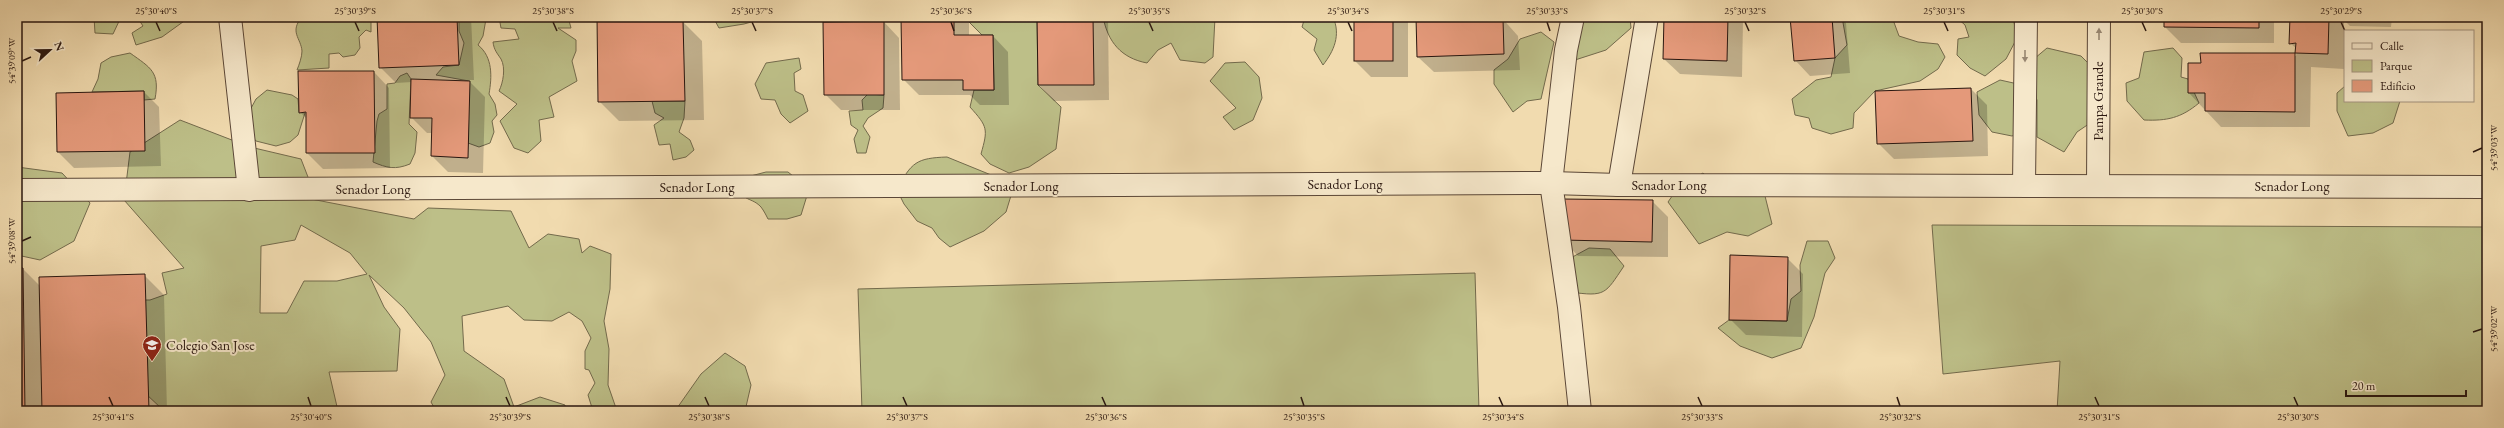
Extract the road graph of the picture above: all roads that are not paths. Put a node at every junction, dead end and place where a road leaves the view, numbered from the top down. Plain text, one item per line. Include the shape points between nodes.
1 (230, 17) edge
2 (1573, 17) edge
3 (1646, 17) edge
4 (2026, 17) edge
5 (2099, 17) edge
6 (1551, 183) junction
7 (2024, 184) junction
8 (1619, 185) junction
9 (2098, 185) junction
10 (2487, 187) edge
11 (17, 190) edge
12 (249, 190) junction
13 (1580, 411) edge

1 - 12 street
2 - 6 street via 1566,50
3 - 8 street
4 -> 7 street
9 -> 5 street, Pampa Grande
6 - 8 street, Senador Long
6 - 12 street, Senador Long
6 - 13 street via 1569,307
7 - 8 street, Senador Long
7 - 9 street, Senador Long
9 - 10 street, Senador Long
11 - 12 street, Senador Long

